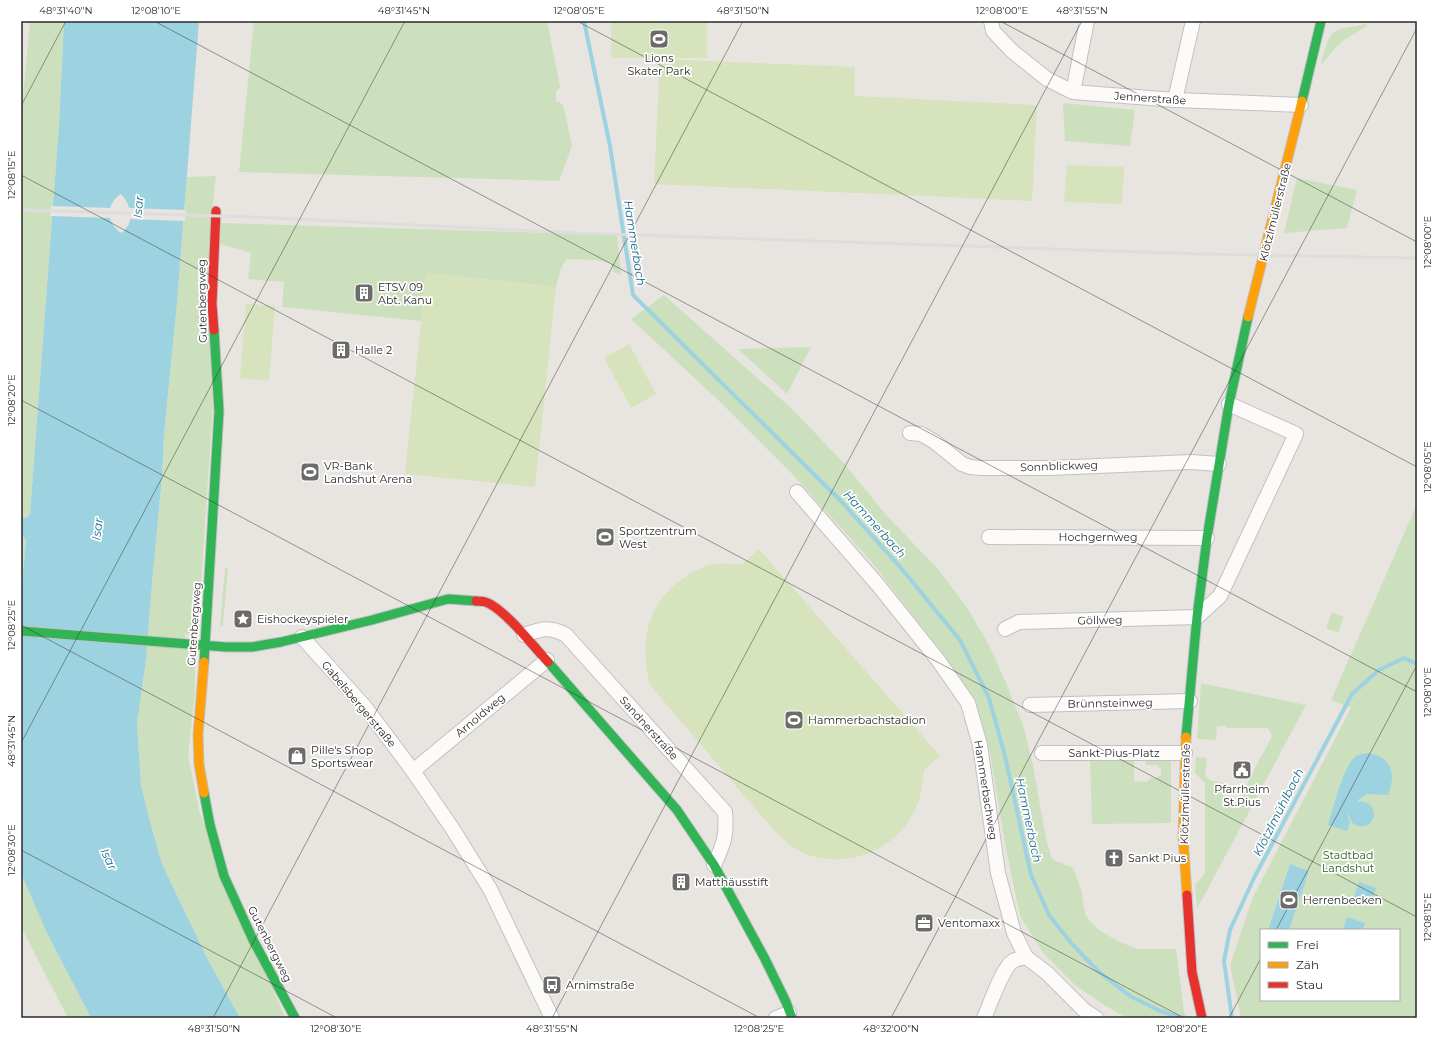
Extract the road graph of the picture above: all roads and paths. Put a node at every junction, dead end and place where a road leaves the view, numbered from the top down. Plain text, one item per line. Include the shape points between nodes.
1 (991, 21) edge
2 (1087, 21) edge
3 (1193, 21) edge
4 (1321, 21) edge
5 (1073, 92) junction
6 (1175, 100) junction
7 (1301, 105) junction
8 (216, 212) dead end
9 (1229, 404) junction
10 (910, 433) dead end
11 (1218, 464) junction
12 (797, 492) dead end
13 (989, 537) dead end
14 (1207, 538) junction
15 (1197, 617) junction
16 (1005, 629) dead end
17 (21, 631) edge
18 (524, 635) junction
19 (302, 637) junction
20 (205, 646) junction
21 (547, 660) junction
22 (1190, 701) junction
23 (1030, 705) dead end
24 (1042, 753) dead end
25 (1185, 753) junction
26 (413, 771) junction
27 (714, 865) junction
28 (1026, 957) junction
29 (1202, 1015) edge
30 (786, 1016) edge
31 (295, 1018) edge
32 (552, 1018) edge
33 (984, 1018) edge
34 (1096, 1018) edge

1 - 5 street, Jennerstraße via 994,31 1012,51 1047,79
2 - 5 street
3 - 6 street
4 - 7 street, Klötzlmüllerstraße
5 - 6 street, Jennerstraße
6 - 7 street, Jennerstraße
7 - 9 street, Klötzlmüllerstraße
8 - 20 street, Gutenbergweg via 212,304 219,411
9 - 11 street, Klötzlmüllerstraße
9 - 15 street via 1296,434 1220,596
10 - 11 street, Sonnblickweg via 921,434 970,467
11 - 14 street, Klötzlmüllerstraße
12 - 28 street, Hammerbachweg via 878,585 938,660 968,703 980,745 998,873 1014,933
13 - 14 street, Hochgernweg
14 - 15 street, Klötzlmüllerstraße
15 - 16 street, Göllweg via 1019,622
15 - 22 street, Klötzlmüllerstraße
17 - 20 street
18 - 19 street via 499,610 487,602 448,599
18 - 21 street
18 - 27 street, Sandnerstraße via 539,629 555,629 566,634 725,812 723,847
19 - 20 street via 252,647
19 - 26 street, Gabelsbergerstraße via 365,708
20 - 31 street, Gutenbergweg via 198,735 210,825 224,876
21 - 26 street, Arnoldweg
21 - 27 street via 677,810
22 - 23 street, Brünnsteinweg
22 - 25 street, Klötzlmüllerstraße
24 - 25 street, Sankt-Pius-Platz
25 - 29 street, Klötzlmüllerstraße via 1183,836 1187,911 1192,972
26 - 32 street, Gabelsbergerstraße via 490,889
27 - 30 street via 786,1002
28 - 33 street via 1013,961 1006,969
28 - 34 street, Hammerbachweg

